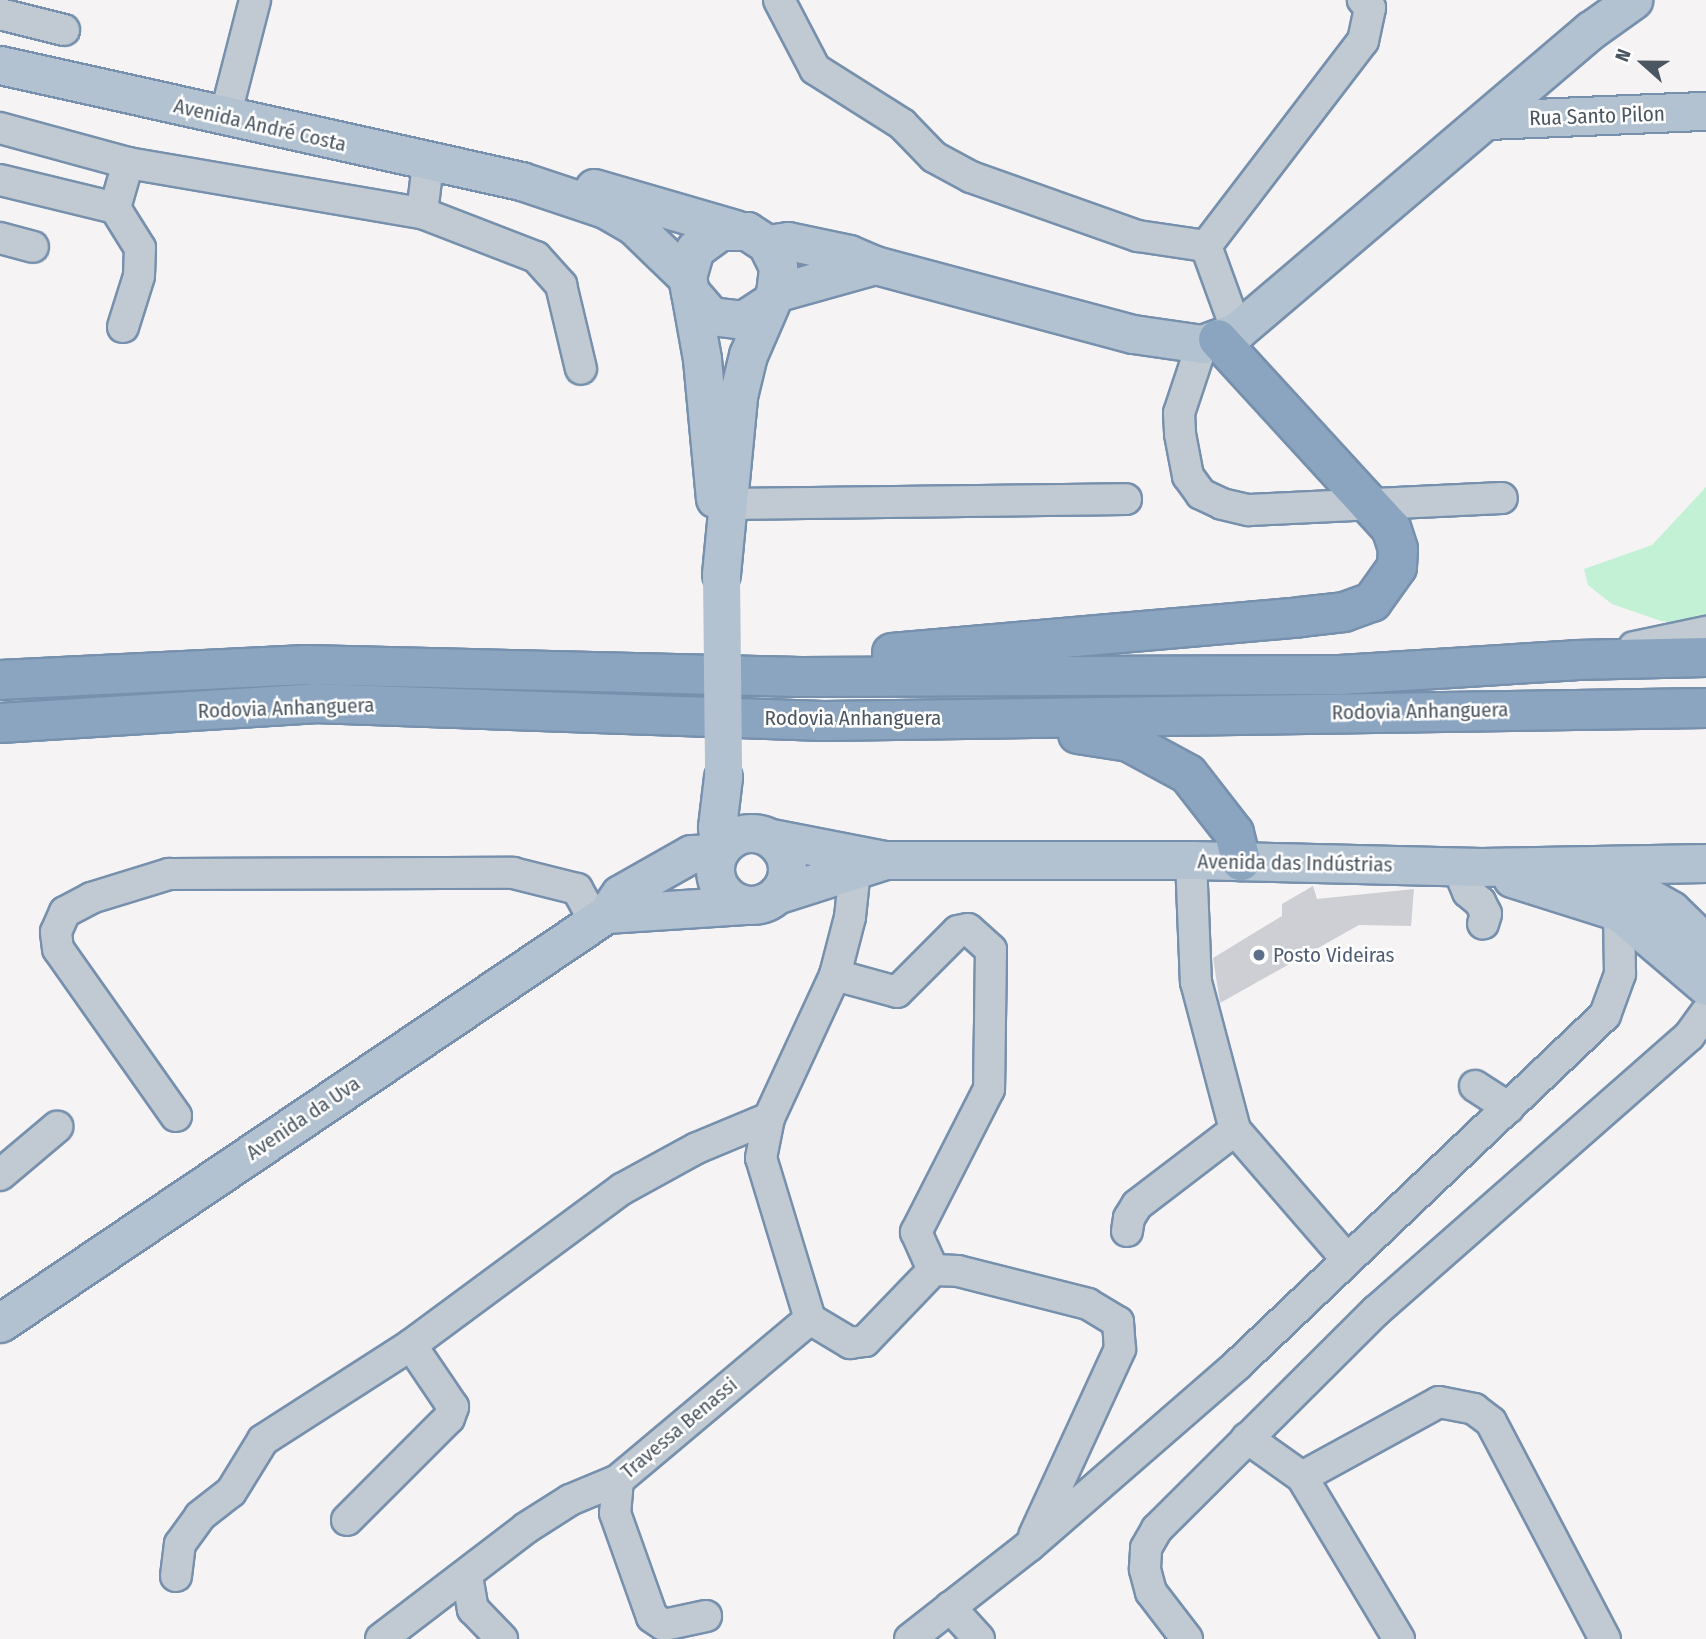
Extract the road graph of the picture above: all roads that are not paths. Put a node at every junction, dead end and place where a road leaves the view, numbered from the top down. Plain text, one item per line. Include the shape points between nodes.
1 (255, 0) edge
2 (779, 0) edge
3 (1363, 0) edge
4 (1633, 0) edge
5 (0, 14) edge
6 (64, 30) dead end
7 (1555, 61) junction
8 (0, 65) edge
9 (1706, 111) edge
10 (1579, 116) junction
11 (225, 117) junction
12 (1487, 120) junction
13 (0, 128) edge
14 (128, 163) junction
15 (429, 164) junction
16 (0, 180) edge
17 (521, 181) junction
18 (115, 208) junction
19 (422, 213) junction
20 (734, 229) junction
21 (0, 238) edge
22 (767, 244) junction
23 (1206, 246) junction
24 (33, 247) dead end
25 (874, 265) junction
26 (688, 285) junction
27 (772, 298) junction
28 (123, 327) dead end
29 (1219, 338) junction
30 (581, 369) dead end
31 (1502, 498) dead end
32 (1126, 499) dead end
33 (727, 504) junction
34 (1365, 504) junction
35 (721, 557) junction
36 (1706, 632) edge
37 (1706, 657) edge
38 (1576, 660) junction
39 (800, 677) junction
40 (0, 680) edge
41 (1706, 708) edge
42 (824, 721) junction
43 (0, 723) edge
44 (739, 843) junction
45 (1191, 860) junction
46 (1241, 861) junction
47 (1706, 863) edge
48 (869, 865) junction
49 (1469, 867) junction
50 (1551, 867) junction
51 (761, 900) junction
52 (1619, 912) junction
53 (600, 917) junction
54 (1483, 924) dead end
55 (1706, 944) edge
56 (1667, 952) junction
57 (1620, 974) junction
58 (835, 975) junction
59 (1706, 986) edge
60 (1706, 1013) edge
61 (1706, 1050) edge
62 (1638, 1079) junction
63 (1475, 1086) dead end
64 (1508, 1108) junction
65 (176, 1116) dead end
66 (769, 1118) junction
67 (57, 1127) dead end
68 (1235, 1130) junction
69 (0, 1175) edge
70 (1128, 1231) dead end
71 (1346, 1258) junction
72 (933, 1270) junction
73 (810, 1319) junction
74 (0, 1323) edge
75 (411, 1345) junction
76 (1247, 1438) junction
77 (1302, 1477) junction
78 (618, 1480) junction
79 (347, 1520) dead end
80 (1030, 1546) junction
81 (176, 1576) dead end
82 (467, 1576) junction
83 (950, 1607) junction
84 (706, 1616) dead end
85 (381, 1639) edge
86 (502, 1639) edge
87 (911, 1639) edge
88 (979, 1639) edge
89 (1187, 1639) edge
90 (1399, 1639) edge
91 (1605, 1639) edge

1 - 11 street
2 - 23 street via 815,69 902,124 934,157 971,177 1138,236
3 - 23 street via 1370,8 1363,41
4 - 7 main road
5 - 6 street
7 - 10 main road via 1550,86
7 - 12 main road
8 - 11 main road, Avenida André Costa
9 - 10 main road, Rua Santo Pilon
10 - 12 main road, Rua Santo Pilon
11 - 15 main road, Avenida André Costa
12 - 29 main road
13 - 14 street
14 - 18 street
14 - 19 street
15 - 17 main road, Avenida André Costa
15 - 19 street
16 - 18 street
17 - 20 main road via 561,179
17 - 26 main road via 604,209 634,226
18 - 28 street via 140,248 139,276
19 - 30 street via 536,257 561,285
20 - 22 main road
20 - 26 main road via 706,238 695,249
21 - 24 street
22 - 25 main road via 788,241 849,254
22 - 27 main road via 778,267
23 - 29 street
25 - 27 main road
25 - 29 main road via 1133,334
26 - 27 main road via 699,306 727,321 758,314
26 - 35 main road
27 - 33 main road via 743,370
29 - 34 highway
29 - 34 street via 1179,413 1188,476 1201,494 1222,505 1250,510
31 - 34 street
32 - 33 street
33 - 35 main road
34 - 39 highway via 1391,528 1398,549 1397,567 1372,602 1343,612 1038,643 864,655
35 - 44 main road, bridge via 723,780
36 - 38 street
37 - 38 highway, Rodovia Anhanguera
38 - 39 highway, Rodovia Anhanguera via 1340,675
39 - 40 highway, Rodovia Anhanguera via 306,665
41 - 42 highway, Rodovia Anhanguera
42 - 43 highway, Rodovia Anhanguera via 314,703
42 - 46 highway via 883,729 1088,734 1129,742 1188,774 1228,824
44 - 48 main road, Avenida das Indústrias
44 - 51 main road via 716,880 722,892
44 - 51 main road via 779,845 788,865 788,876
44 - 53 main road, Avenida da Uva via 691,854 621,894
45 - 46 main road, Avenida das Indústrias
45 - 48 main road, Avenida das Indústrias
45 - 68 street via 1196,982
46 - 49 main road, Avenida das Indústrias
47 - 50 main road, Avenida das Indústrias
48 - 51 main road, Avenida das Indústrias
48 - 58 street
49 - 50 main road, Avenida das Indústrias
49 - 52 main road
49 - 54 street via 1486,914
50 - 55 main road via 1636,891 1671,910
51 - 53 main road, Avenida das Indústrias
52 - 56 main road
52 - 57 street
53 - 65 street via 577,889 513,873 169,873 91,898 65,912 56,932 58,949
53 - 74 main road, Avenida da Uva
56 - 57 street
56 - 59 main road
57 - 64 street via 1605,1015
58 - 66 street
58 - 72 street via 897,992 958,931 968,929 991,950 989,1089 916,1232
60 - 62 street via 1689,1036
61 - 62 street via 1662,1073
62 - 76 street via 1376,1311
63 - 64 street
64 - 71 street
66 - 73 street via 761,1158
66 - 75 street via 696,1148 622,1189
67 - 69 street
68 - 70 street via 1138,1205 1129,1218
68 - 71 street
71 - 80 street via 1237,1365
72 - 73 street via 865,1340 850,1343
72 - 80 street via 958,1271 1088,1304 1118,1322 1120,1349
73 - 78 street, Travessa Benassi
75 - 79 street via 453,1408 449,1418
75 - 81 street via 263,1440 231,1492 200,1516 180,1544
76 - 77 street
76 - 89 street via 1157,1529 1146,1548 1151,1592
77 - 90 street
77 - 91 street via 1439,1402 1474,1409 1491,1422
78 - 82 street, Travessa Benassi via 570,1500 526,1528
78 - 84 street via 615,1513 652,1617 664,1625
80 - 83 street
82 - 85 street, Travessa Benassi
82 - 86 street via 473,1609
83 - 87 street
83 - 88 street

